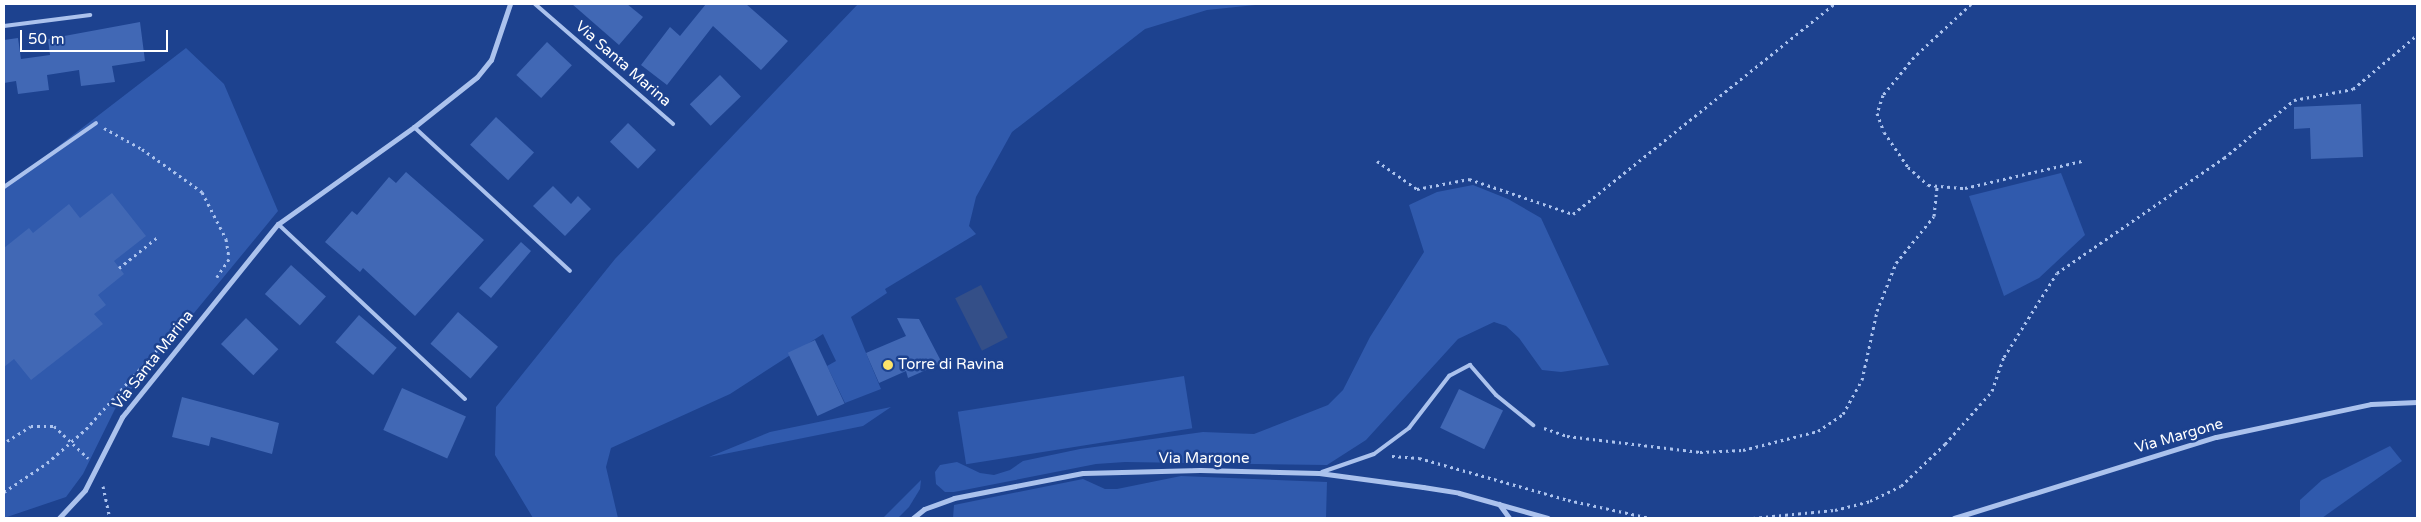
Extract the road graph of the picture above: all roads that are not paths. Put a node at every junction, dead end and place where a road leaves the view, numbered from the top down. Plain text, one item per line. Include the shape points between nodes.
1 (510, 4) edge
2 (535, 4) edge
3 (90, 16) dead end
4 (4, 26) edge
5 (96, 123) road end
6 (673, 124) dead end
7 (414, 127) junction
8 (4, 187) edge
9 (278, 224) junction
10 (570, 271) dead end
11 (465, 399) dead end
12 (2417, 402) edge
13 (1533, 425) road end
14 (1319, 473) junction
15 (1499, 504) junction
16 (58, 518) edge
17 (913, 518) edge
18 (1509, 518) edge
19 (1548, 518) edge
20 (1954, 518) edge

1 - 7 street, Via Santa Marina via 491,60 477,77
2 - 6 lane, Via Santa Marina
3 - 4 lane
5 - 8 lane
7 - 9 street, Via Santa Marina
7 - 10 lane
9 - 11 lane
9 - 16 street, Via Santa Marina via 122,417 85,490
12 - 20 street, Via Margone via 2371,404 2216,437
13 - 14 lane via 1496,395 1470,365 1448,376 1409,428 1374,454
14 - 15 street, Via Margone via 1460,493
14 - 17 street, Via Margone via 1083,472 954,498 924,509
15 - 18 street
15 - 19 street, Via Margone

